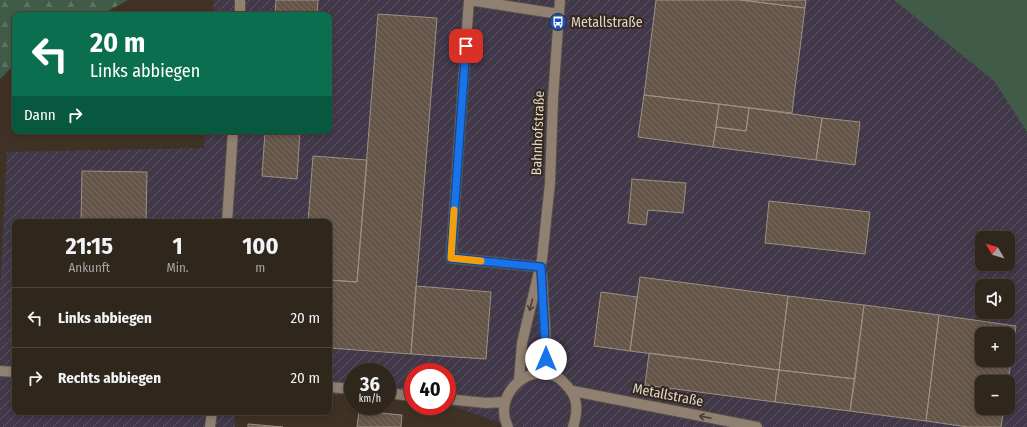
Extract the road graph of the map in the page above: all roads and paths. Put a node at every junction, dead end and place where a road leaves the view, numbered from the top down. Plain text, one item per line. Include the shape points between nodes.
1 (240, 0) edge
2 (469, 0) edge
3 (560, 0) edge
4 (240, 12) edge
5 (559, 14) junction
6 (233, 134) edge
7 (227, 219) edge
8 (541, 267) junction
9 (0, 371) edge
10 (12, 372) edge
11 (545, 373) junction
12 (519, 380) junction
13 (332, 387) edge
14 (344, 388) edge
15 (573, 391) junction
16 (456, 400) edge
17 (504, 402) junction
18 (212, 415) edge
19 (210, 427) edge
20 (508, 427) edge
21 (573, 427) edge
22 (757, 427) edge

1 - 4 street
2 - 5 street
2 - 8 street via 451,258
3 - 5 street, Bahnhofstraße
5 - 8 street, Bahnhofstraße via 550,183
6 - 7 street
8 - 11 street, Bahnhofstraße via 546,344
8 -> 12 street, Bahnhofstraße via 522,342
9 - 10 street
11 - 12 street
11 - 15 street via 558,377
12 - 17 street
13 - 14 street
15 - 21 street via 578,413
22 -> 15 street, Metallstraße
16 - 17 street
17 - 20 street
18 - 19 street

